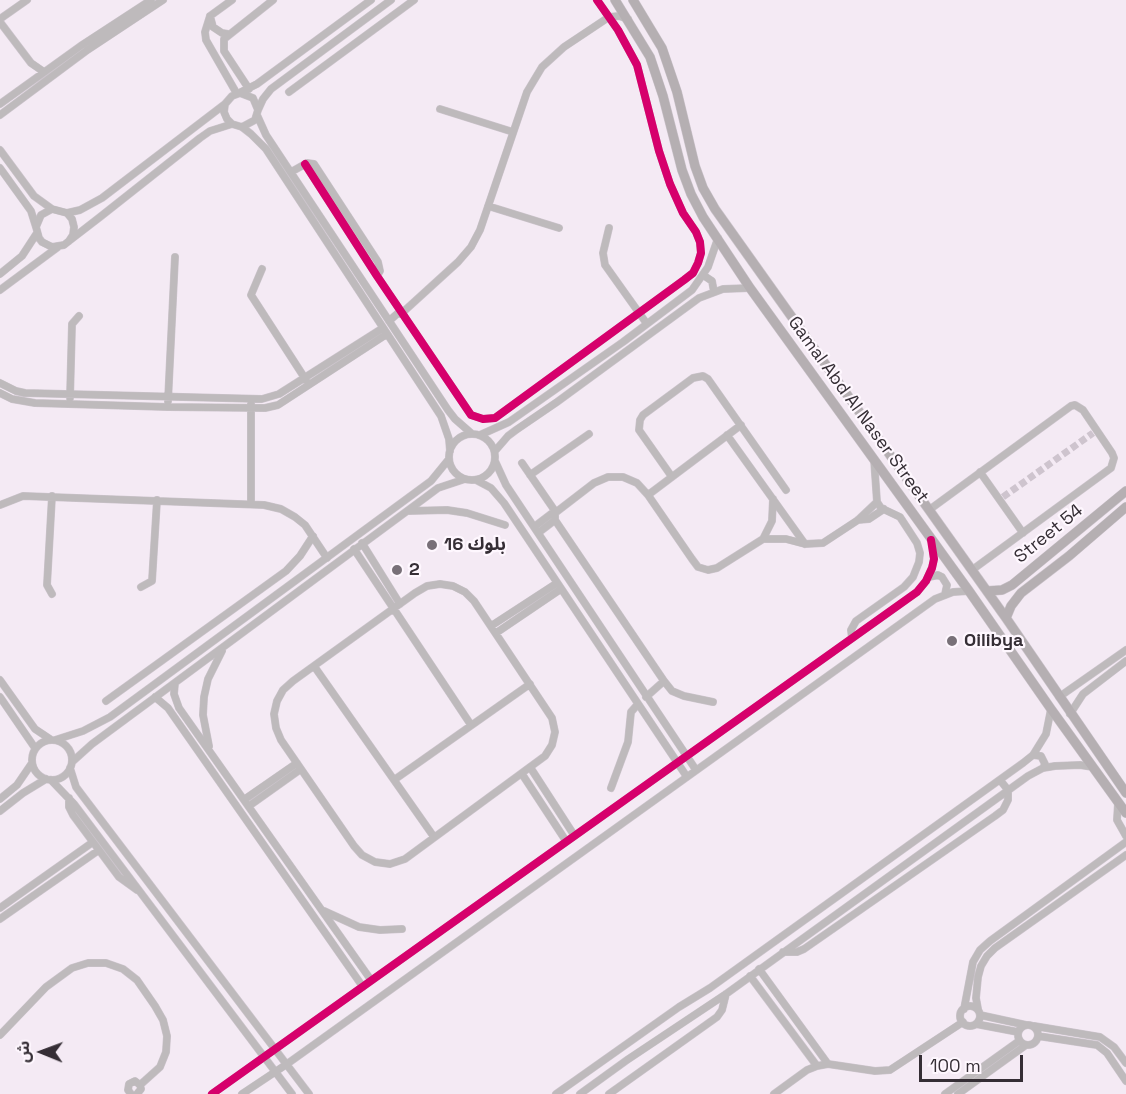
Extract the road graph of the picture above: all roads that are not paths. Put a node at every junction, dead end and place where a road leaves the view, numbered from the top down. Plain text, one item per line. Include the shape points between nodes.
1 (27, 0) edge
2 (151, 0) edge
3 (162, 0) edge
4 (232, 0) edge
5 (273, 0) edge
6 (371, 0) edge
7 (391, 0) edge
8 (414, 0) edge
9 (597, 0) edge
10 (614, 0) edge
11 (633, 0) edge
12 (210, 16) junction
13 (609, 17) junction
14 (628, 19) junction
15 (0, 20) edge
16 (228, 34) junction
17 (315, 56) junction
18 (28, 59) junction
19 (234, 67) junction
20 (323, 67) junction
21 (44, 72) junction
22 (225, 73) junction
23 (30, 82) junction
24 (249, 89) junction
25 (289, 92) dead end
26 (238, 93) junction
27 (225, 104) junction
28 (3, 106) edge
29 (440, 108) dead end
30 (257, 113) junction
31 (0, 115) edge
32 (232, 124) junction
33 (242, 127) junction
34 (513, 132) junction
35 (0, 150) edge
36 (0, 168) edge
37 (291, 172) junction
38 (488, 206) junction
39 (52, 208) junction
40 (67, 213) junction
41 (560, 228) dead end
42 (609, 228) dead end
43 (36, 230) junction
44 (718, 238) junction
45 (69, 241) junction
46 (58, 247) junction
47 (176, 256) dead end
48 (262, 269) dead end
49 (0, 274) edge
50 (704, 275) junction
51 (750, 288) junction
52 (0, 290) edge
53 (714, 292) junction
54 (402, 313) junction
55 (639, 314) junction
56 (79, 316) dead end
57 (391, 324) junction
58 (646, 324) junction
59 (385, 331) junction
60 (827, 367) junction
61 (814, 376) junction
62 (304, 377) junction
63 (0, 382) edge
64 (309, 385) junction
65 (842, 387) junction
66 (0, 393) edge
67 (70, 395) junction
68 (168, 398) junction
69 (251, 399) junction
70 (830, 399) junction
71 (70, 404) junction
72 (168, 407) junction
73 (251, 408) junction
74 (741, 425) junction
75 (471, 433) junction
76 (589, 434) dead end
77 (480, 435) junction
78 (727, 435) junction
79 (495, 451) junction
80 (449, 455) junction
81 (764, 458) junction
82 (874, 459) junction
83 (495, 462) junction
84 (522, 463) dead end
85 (751, 468) junction
86 (980, 472) junction
87 (530, 475) junction
88 (672, 477) junction
89 (465, 479) junction
90 (476, 480) junction
91 (786, 490) dead end
92 (1126, 491) edge
93 (648, 495) junction
94 (52, 496) junction
95 (773, 499) junction
96 (157, 500) junction
97 (877, 502) junction
98 (251, 503) junction
99 (0, 505) edge
100 (1126, 507) edge
101 (884, 509) junction
102 (928, 510) junction
103 (406, 511) junction
104 (555, 511) junction
105 (555, 520) junction
106 (858, 520) junction
107 (505, 525) dead end
108 (536, 530) junction
109 (1023, 533) junction
110 (313, 536) junction
111 (763, 539) junction
112 (931, 540) junction
113 (362, 543) junction
114 (806, 544) junction
115 (354, 549) junction
116 (327, 558) junction
117 (972, 570) junction
118 (929, 577) junction
119 (559, 586) junction
120 (141, 587) dead end
121 (1002, 590) junction
122 (282, 591) junction
123 (969, 591) junction
124 (987, 591) junction
125 (52, 594) dead end
126 (945, 594) junction
127 (288, 599) junction
128 (1011, 606) junction
129 (396, 607) junction
130 (1006, 618) junction
131 (491, 626) junction
132 (496, 633) junction
133 (852, 638) junction
134 (224, 647) junction
135 (1126, 650) edge
136 (1126, 661) edge
137 (314, 666) junction
138 (0, 680) edge
139 (664, 681) junction
140 (175, 683) junction
141 (530, 684) junction
142 (0, 697) edge
143 (155, 697) junction
144 (646, 697) junction
145 (1059, 697) junction
146 (106, 701) dead end
147 (713, 702) dead end
148 (638, 704) junction
149 (1051, 709) junction
150 (1070, 714) junction
151 (661, 718) junction
152 (651, 724) junction
153 (471, 725) junction
154 (52, 740) junction
155 (35, 748) junction
156 (211, 751) junction
157 (686, 755) junction
158 (1032, 755) junction
159 (677, 762) junction
160 (32, 763) junction
161 (71, 765) junction
162 (299, 766) junction
163 (530, 767) junction
164 (1093, 767) junction
165 (1043, 768) junction
166 (696, 770) junction
167 (522, 774) junction
168 (687, 777) junction
169 (49, 779) junction
170 (394, 780) junction
171 (1000, 780) junction
172 (611, 788) dead end
173 (1008, 790) junction
174 (1126, 793) edge
175 (69, 798) junction
176 (0, 799) edge
177 (247, 803) junction
178 (1118, 803) junction
179 (0, 811) edge
180 (1126, 813) edge
181 (950, 817) junction
182 (957, 827) junction
183 (574, 835) junction
184 (1126, 836) edge
185 (434, 837) junction
186 (566, 841) junction
187 (93, 842) junction
188 (1126, 842) edge
189 (99, 850) junction
190 (1126, 855) edge
191 (138, 891) junction
192 (1053, 894) junction
193 (1059, 903) junction
194 (0, 908) edge
195 (322, 910) junction
196 (0, 919) edge
197 (402, 929) dead end
198 (351, 951) junction
199 (783, 952) junction
200 (342, 958) junction
201 (759, 969) junction
202 (750, 976) junction
203 (371, 980) junction
204 (363, 987) junction
205 (726, 994) junction
206 (964, 1009) junction
207 (979, 1012) junction
208 (248, 1013) junction
209 (791, 1013) junction
210 (783, 1020) junction
211 (238, 1022) junction
212 (963, 1022) junction
213 (976, 1024) junction
214 (1030, 1026) junction
215 (1018, 1032) junction
216 (0, 1035) edge
217 (1038, 1036) junction
218 (1023, 1043) junction
219 (619, 1048) junction
220 (276, 1049) junction
221 (265, 1056) junction
222 (627, 1060) junction
223 (1126, 1063) edge
224 (287, 1064) junction
225 (828, 1064) junction
226 (817, 1066) junction
227 (276, 1071) junction
228 (1126, 1081) edge
229 (141, 1090) edge
230 (129, 1093) edge
231 (212, 1094) edge
232 (242, 1094) edge
233 (292, 1094) edge
234 (309, 1094) edge
235 (556, 1094) edge
236 (580, 1094) edge
237 (609, 1094) edge
238 (774, 1094) edge
239 (945, 1094) edge
240 (958, 1094) edge

1 - 15 street
2 - 21 street
3 - 28 street
4 - 12 street
5 - 16 street
6 - 24 street
7 - 17 street
8 - 20 street
9 - 13 street
10 - 13 street
10 - 14 main road, Gamal Abd Al Naser Street
11 - 60 main road, Gamal Abd Al Naser Street via 662,48 703,188
12 - 16 street via 217,31
12 - 22 street via 206,40
13 - 14 street
13 - 34 street via 542,67 527,92
13 - 55 street via 637,65 670,184 700,242 701,253 693,273
14 - 44 main road, Gamal Abd Al Naser Street via 650,57 691,194
15 - 18 street
16 - 19 street via 224,51
17 - 20 street
17 - 30 street via 271,89
18 - 21 street
18 - 23 street
19 - 22 street
19 - 24 street
20 - 25 street
21 - 23 street
22 - 26 street
23 - 28 street
24 - 26 street
26 - 27 street
26 - 30 street via 252,98
27 - 32 street via 224,112
27 - 40 street via 102,198
28 - 31 street
29 - 34 street
30 - 33 street via 251,123
30 - 37 street via 266,135
32 - 33 street
32 - 45 street via 200,138
33 - 59 street via 266,149
34 - 38 street
35 - 39 street via 34,196
36 - 43 street via 31,211
37 - 54 street via 305,164
37 - 57 street
38 - 41 street
38 - 54 street via 465,255
39 - 40 street
39 - 43 street via 41,215
40 - 45 street via 74,227
42 - 55 street via 603,253 605,265
43 - 46 street via 47,245
43 - 49 street via 22,256
44 - 50 street
44 - 51 main road, Gamal Abd Al Naser Street
45 - 46 street
46 - 52 street
47 - 68 street
48 - 62 street via 251,295
50 - 53 street via 712,281
50 - 58 street via 692,290
51 - 53 street
51 - 61 main road, Gamal Abd Al Naser Street
53 - 79 street via 699,298 516,430
54 - 55 street via 471,415 483,419 502,414
54 - 57 street via 402,319
55 - 58 street
56 - 67 street via 72,324
57 - 75 street via 454,419
58 - 77 street via 509,422
59 - 62 street
59 - 64 street
59 - 80 street via 441,416 448,433
60 - 61 main road via 821,376
60 - 65 main road, Gamal Abd Al Naser Street
61 - 70 main road, Gamal Abd Al Naser Street
62 - 64 street
62 - 69 street via 273,397
63 - 67 street via 25,393
64 - 73 street via 278,405
65 - 70 main road
65 - 102 main road, Gamal Abd Al Naser Street
66 - 71 street via 23,402
67 - 68 street
67 - 71 street
68 - 69 street
68 - 72 street
69 - 73 street
70 - 82 main road, Gamal Abd Al Naser Street
71 - 72 street
72 - 73 street
73 - 98 street
74 - 78 street
74 - 81 street
74 - 88 street via 703,376 693,378 647,412 640,420 639,430
75 - 77 street
75 - 80 street via 458,439
76 - 87 street
77 - 79 street via 490,441
78 - 85 street
78 - 88 street
79 - 83 street
80 - 89 street via 454,471
80 - 116 street via 431,481
81 - 85 street
81 - 91 street
82 - 97 street
82 - 112 main road, Gamal Abd Al Naser Street
83 - 90 street via 487,475
83 - 108 street
84 - 87 street
85 - 95 street
86 - 102 street
86 - 109 street
86 - 109 street via 1071,406 1079,406 1114,458 1111,468
87 - 104 street
88 - 93 street
89 - 90 street
89 - 103 street via 438,488
90 - 119 street via 495,492
92 - 121 main road, Street 54
93 - 104 street via 638,483 608,477
93 - 111 street via 698,567 717,568
94 - 96 street
94 - 99 street via 23,496
94 - 125 street via 47,585
95 - 111 street via 772,521
95 - 114 street
96 - 98 street
96 - 120 street via 152,581
97 - 101 street
97 - 106 street
98 - 110 street via 281,509
100 - 128 main road, Street 54 via 1021,593
101 - 106 street via 869,519
101 - 133 street via 900,517 917,543 918,567 904,587 856,621
102 - 117 main road, Gamal Abd Al Naser Street
103 - 107 street via 457,512
103 - 113 street
104 - 105 street
104 - 108 street
105 - 108 street
105 - 139 street
106 - 114 street via 823,543
108 - 144 street
109 - 117 street
110 - 116 street
110 - 146 street via 286,571
111 - 114 street
112 - 118 street via 934,559
112 - 123 main road, Gamal Abd Al Naser Street
113 - 115 street
113 - 129 street
115 - 127 street
115 - 129 street
116 - 122 street
117 - 124 main road, Gamal Abd Al Naser Street
118 - 126 street via 938,575 945,581
118 - 133 street via 917,592
119 - 131 street
119 - 132 street
119 - 148 street
121 - 124 main road
121 - 128 main road via 1002,600
122 - 127 street
122 - 154 street via 110,717
123 - 126 street
123 - 149 main road, Gamal Abd Al Naser Street
124 - 130 main road, Gamal Abd Al Naser Street
126 - 166 street
127 - 134 street
128 - 130 main road, Street 54
129 - 131 street via 427,586 453,586 474,601
129 - 137 street
129 - 153 street
130 - 145 main road, Gamal Abd Al Naser Street
131 - 132 street
132 - 141 street
133 - 157 street
134 - 140 street
134 - 156 street via 204,697 205,734
135 - 145 street
136 - 150 street via 1083,694
137 - 162 street via 283,690 274,714 281,740
137 - 170 street
138 - 154 street via 35,729
139 - 144 street
139 - 147 street via 672,691
140 - 143 street
140 - 156 street via 179,708
141 - 153 street
141 - 163 street via 552,718 555,732 545,756
142 - 155 street
143 - 161 street via 92,744
143 - 200 street via 168,708
144 - 151 street
145 - 150 main road, Gamal Abd Al Naser Street
148 - 152 street
148 - 172 street via 631,712 628,742
149 - 158 street via 1046,734
149 - 164 main road, Gamal Abd Al Naser Street
150 - 174 main road, Gamal Abd Al Naser Street
151 - 152 street
151 - 157 street
152 - 159 street
153 - 170 street
154 - 155 street
154 - 161 street via 68,748
155 - 160 street
156 - 177 street
157 - 159 street
157 - 166 street
158 - 165 street via 1041,756
158 - 171 street
159 - 168 street
159 - 183 street
160 - 169 street via 40,776
160 - 176 street via 17,785
161 - 169 street via 59,779
161 - 208 street via 76,787
162 - 177 street
162 - 185 street via 354,846 375,862 390,864 405,859
163 - 167 street
163 - 183 street
164 - 165 street
164 - 178 main road, Gamal Abd Al Naser Street
165 - 173 street
166 - 168 street
167 - 185 street
167 - 186 street
168 - 224 street
169 - 175 street
169 - 179 street
170 - 185 street
171 - 173 street
171 - 181 street
173 - 182 street
173 - 199 street via 1003,810 988,821 804,949
175 - 187 street via 71,811
175 - 191 street
177 - 195 street
178 - 180 main road, Gamal Abd Al Naser Street
178 - 184 street via 1117,820
181 - 182 street
181 - 219 street
182 - 199 street
183 - 186 street
186 - 203 street
187 - 189 street
187 - 194 street
188 - 192 street
189 - 191 street via 118,877
189 - 196 street
190 - 193 street
191 - 211 street
192 - 193 street
192 - 206 street via 980,950 973,962
193 - 207 street via 987,956 978,976
195 - 197 street via 359,927
195 - 198 street
198 - 200 street
198 - 203 street
199 - 201 street
200 - 204 street
201 - 202 street
201 - 209 street
202 - 205 street
202 - 210 street
203 - 204 street
204 - 220 street
205 - 222 street
205 - 237 street via 717,1017
206 - 207 street via 971,1006
206 - 212 street
207 - 213 street
207 - 214 street
208 - 211 street
208 - 220 street
209 - 210 street
209 - 225 street
210 - 226 street
211 - 221 street
212 - 213 street via 969,1026
212 - 225 street via 890,1070
213 - 215 street
214 - 215 street
214 - 217 street
214 - 223 street via 1100,1037
215 - 218 street
216 - 229 street via 46,987 72,968 106,963 123,969 137,980 156,1006 167,1036 160,1067
217 - 218 street via 1033,1044
217 - 228 street via 1097,1045
218 - 239 street
218 - 240 street
219 - 222 street
219 - 235 street
220 - 221 street
220 - 224 street
221 - 227 street
221 - 231 street
222 - 236 street
224 - 227 street
224 - 234 street
225 - 226 street
226 - 238 street
227 - 232 street
227 - 233 street
229 - 230 street via 138,1082 132,1082

